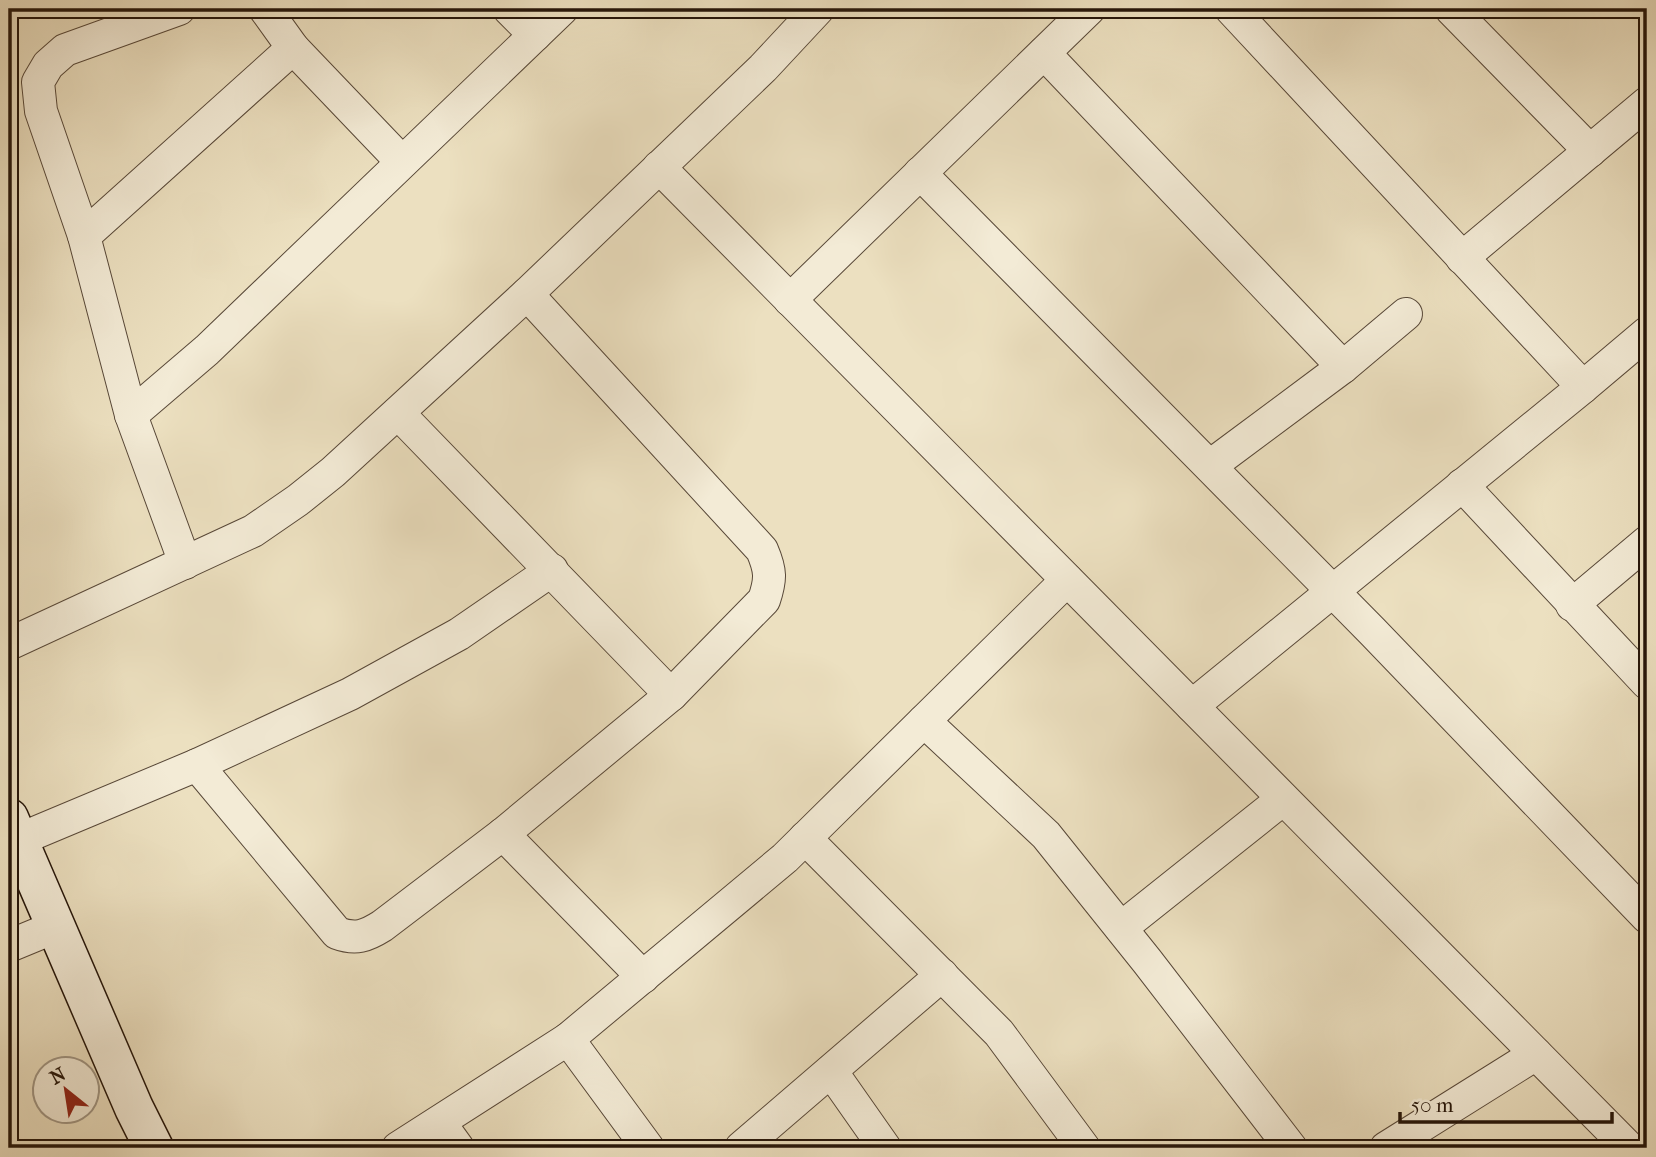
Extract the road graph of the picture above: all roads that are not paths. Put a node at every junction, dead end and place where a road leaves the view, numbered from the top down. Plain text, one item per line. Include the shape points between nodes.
1 (179, 9) edge
2 (265, 9) edge
3 (509, 9) edge
4 (562, 9) edge
5 (1090, 9) edge
6 (1231, 9) edge
7 (1451, 9) edge
8 (804, 14) edge
9 (534, 35) junction
10 (293, 48) junction
11 (1044, 53) junction
12 (1647, 103) edge
13 (1590, 151) junction
14 (402, 162) junction
15 (659, 167) junction
16 (920, 173) junction
17 (84, 236) junction
18 (1462, 258) junction
19 (527, 294) junction
20 (790, 300) junction
21 (1406, 314) dead end
22 (1647, 333) edge
23 (1343, 367) junction
24 (1583, 387) junction
25 (398, 413) junction
26 (131, 415) junction
27 (1210, 466) junction
28 (1462, 485) junction
29 (1647, 542) edge
30 (185, 563) junction
31 (552, 570) junction
32 (1067, 580) junction
33 (1332, 590) junction
34 (1572, 605) junction
35 (9, 644) edge
36 (1647, 683) edge
37 (671, 695) junction
38 (1192, 706) junction
39 (925, 721) junction
40 (197, 765) junction
41 (1283, 799) junction
42 (14, 829) edge
43 (503, 834) junction
44 (806, 838) junction
45 (1647, 918) edge
46 (55, 927) junction
47 (1121, 928) junction
48 (9, 946) edge
49 (942, 975) junction
50 (643, 977) junction
51 (568, 1039) junction
52 (1536, 1054) junction
53 (831, 1071) junction
54 (449, 1136) edge
55 (155, 1148) edge
56 (398, 1148) edge
57 (648, 1148) edge
58 (741, 1148) edge
59 (885, 1148) edge
60 (1084, 1148) edge
61 (1291, 1148) edge
62 (1386, 1148) edge
63 (1629, 1148) edge

1 - 17 street via 65,50 38,82 40,111
2 - 10 street
3 - 9 street
4 - 9 street
5 - 11 street
6 - 18 street
7 - 13 street
8 - 15 street via 763,68
9 - 14 street
10 - 14 street
10 - 17 street
11 - 16 street
11 - 23 street
12 - 13 street
13 - 18 street
14 - 26 street via 207,350
15 - 19 street
15 - 20 street
16 - 20 street
16 - 27 street
17 - 26 street
18 - 24 street
19 - 25 street
19 - 37 street via 762,550 768,564 770,581 764,600
20 - 32 street
21 - 23 street
22 - 24 street
23 - 27 street
24 - 28 street
25 - 30 street via 298,500 253,531
25 - 31 street
26 - 30 street
27 - 33 street
28 - 33 street
28 - 34 street
29 - 34 street
30 - 35 street
31 - 37 street
31 - 40 street via 447,641 350,694
32 - 38 street
32 - 39 street
33 - 38 street
33 - 45 street
34 - 36 street
37 - 43 street
38 - 41 street
39 - 44 street
39 - 47 street via 1046,835
40 - 42 street
40 - 43 street via 337,933 352,938 382,926
41 - 47 street
41 - 52 street
42 - 46 main road
43 - 50 street
44 - 49 street
44 - 50 street
46 - 48 street
46 - 55 main road
47 - 61 street
49 - 53 street
49 - 60 street via 999,1033
50 - 51 street
51 - 54 street
51 - 57 street
52 - 62 street
52 - 63 street
53 - 58 street
53 - 59 street
54 - 56 street

